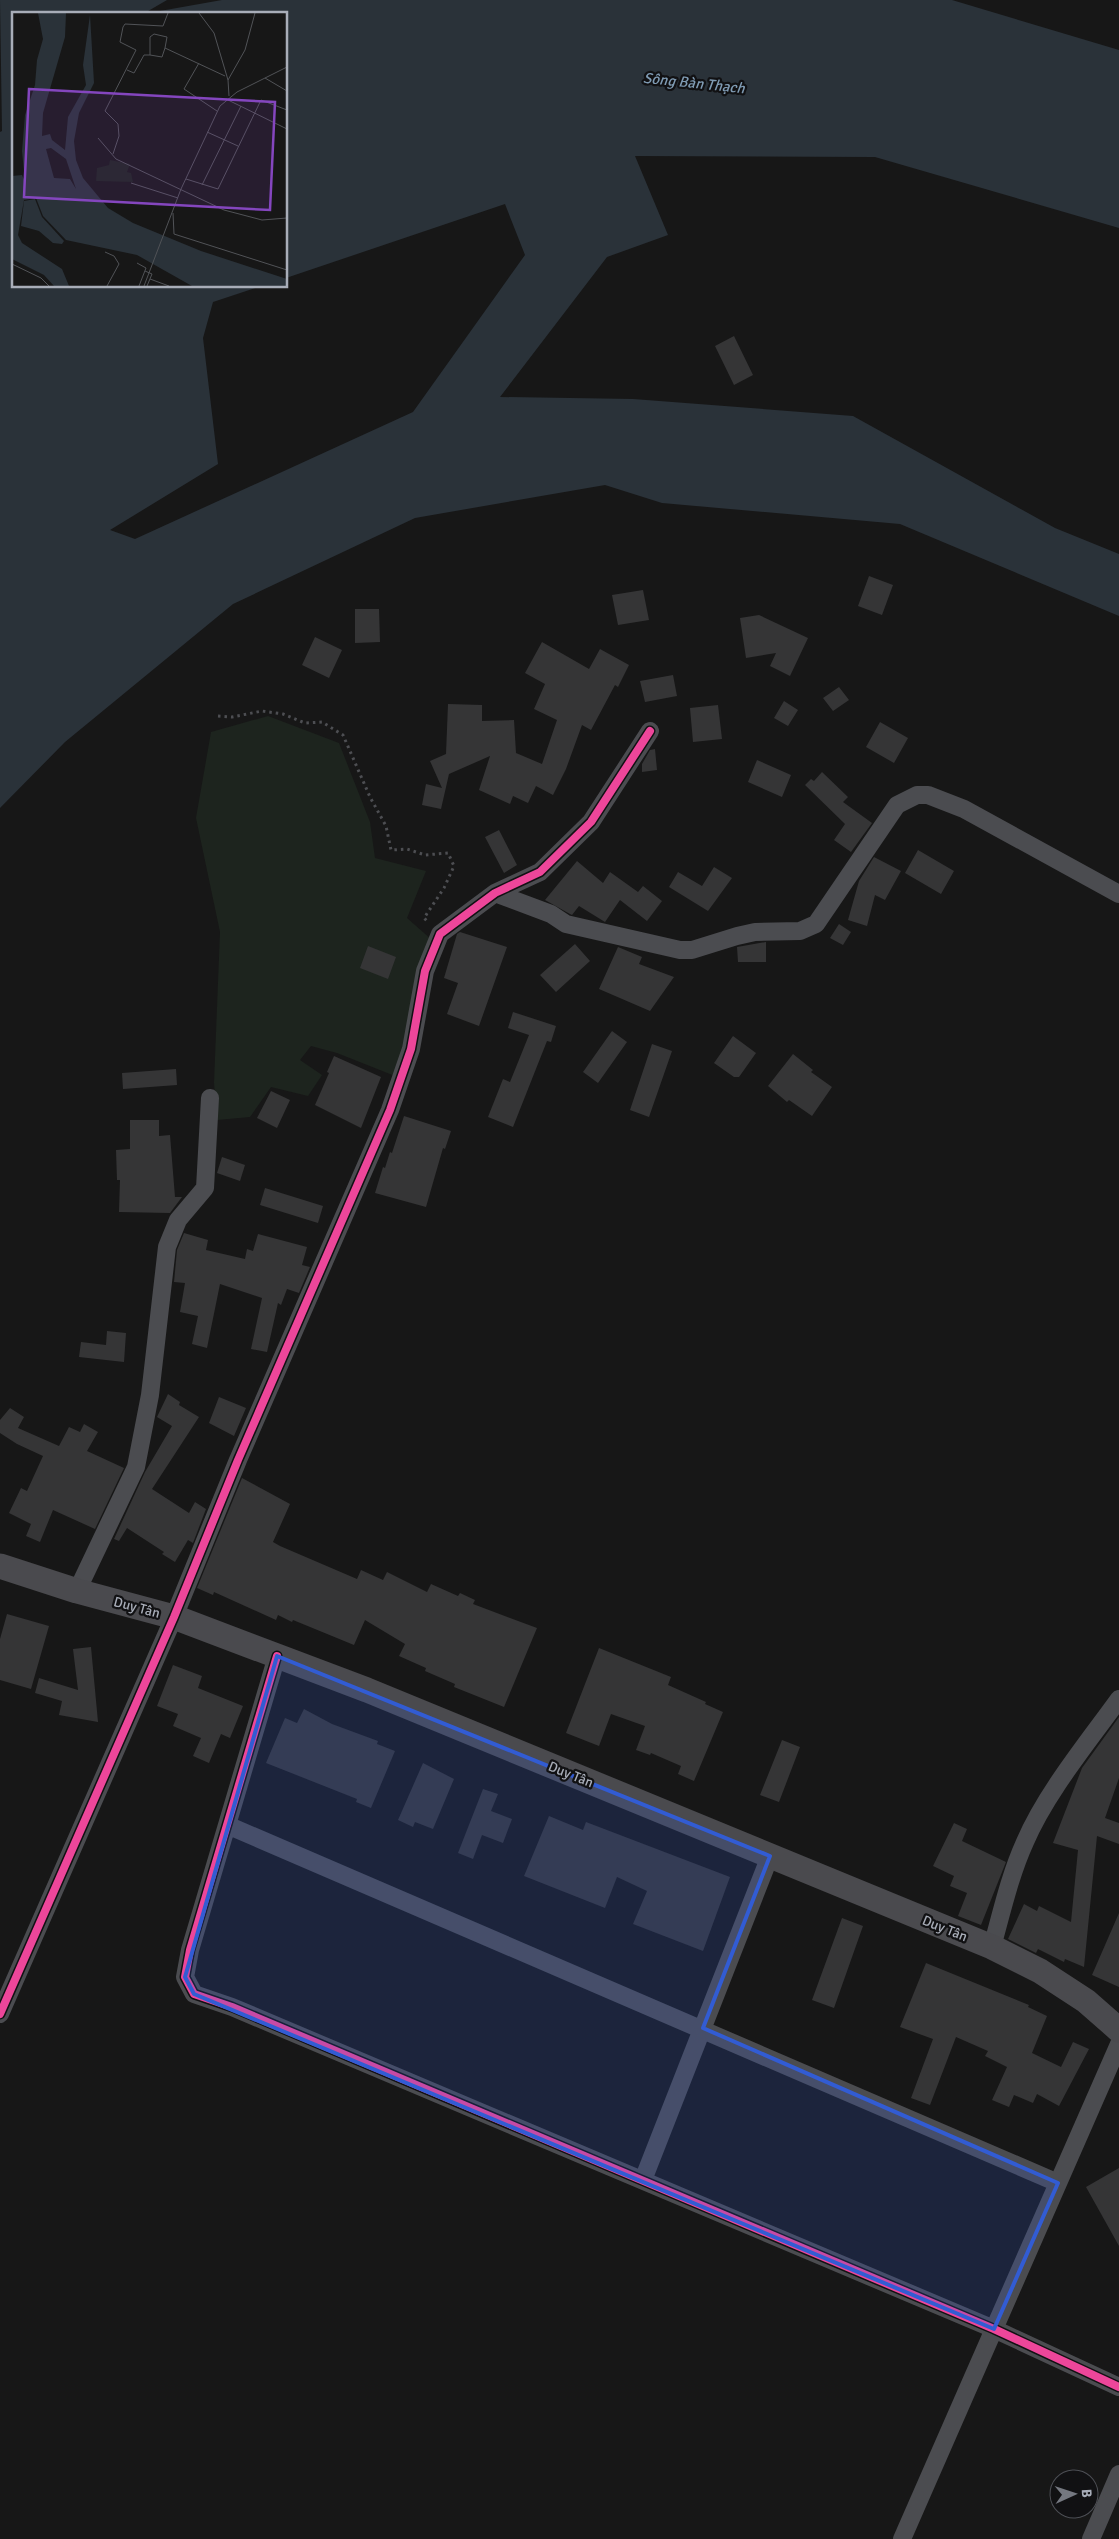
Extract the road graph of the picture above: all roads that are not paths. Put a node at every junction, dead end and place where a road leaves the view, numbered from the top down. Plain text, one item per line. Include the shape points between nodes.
1 (650, 731) dead end
2 (494, 893) junction
3 (1119, 894) edge
4 (210, 1098) dead end
5 (0, 1566) edge
6 (76, 1591) junction
7 (174, 1617) junction
8 (277, 1656) junction
9 (1119, 1699) edge
10 (227, 1826) junction
11 (770, 1856) junction
12 (992, 1947) junction
13 (0, 2014) edge
14 (703, 2028) junction
15 (1119, 2030) edge
16 (1119, 2044) edge
17 (643, 2180) junction
18 (1058, 2183) junction
19 (994, 2329) junction
20 (1119, 2387) edge
21 (1119, 2474) edge
22 (902, 2539) edge
23 (1091, 2539) edge

1 - 2 street via 591,822 540,872
2 - 3 street via 552,914 566,924 680,950 706,947 755,932 800,931 816,924 897,805 917,795 928,795 964,809
2 - 7 street via 440,934 425,971 411,1049 390,1110 238,1460
4 - 6 street via 205,1188 178,1220 167,1247 150,1395 136,1467
5 - 6 street, Duy Tân
6 - 7 street, Duy Tân
7 - 8 street, Duy Tân
7 - 13 street
8 - 10 street
8 - 11 street, Duy Tân
9 - 12 street via 1033,1825 1011,1876
10 - 14 street
10 - 17 street via 185,1977 194,1994 232,2007
11 - 12 street, Duy Tân
11 - 14 street
12 - 15 street, Duy Tân via 1040,1971 1086,2001
14 - 17 street
14 - 18 street
16 - 18 street
17 - 19 street
18 - 19 street
19 - 20 street
19 - 22 street
21 - 23 street

